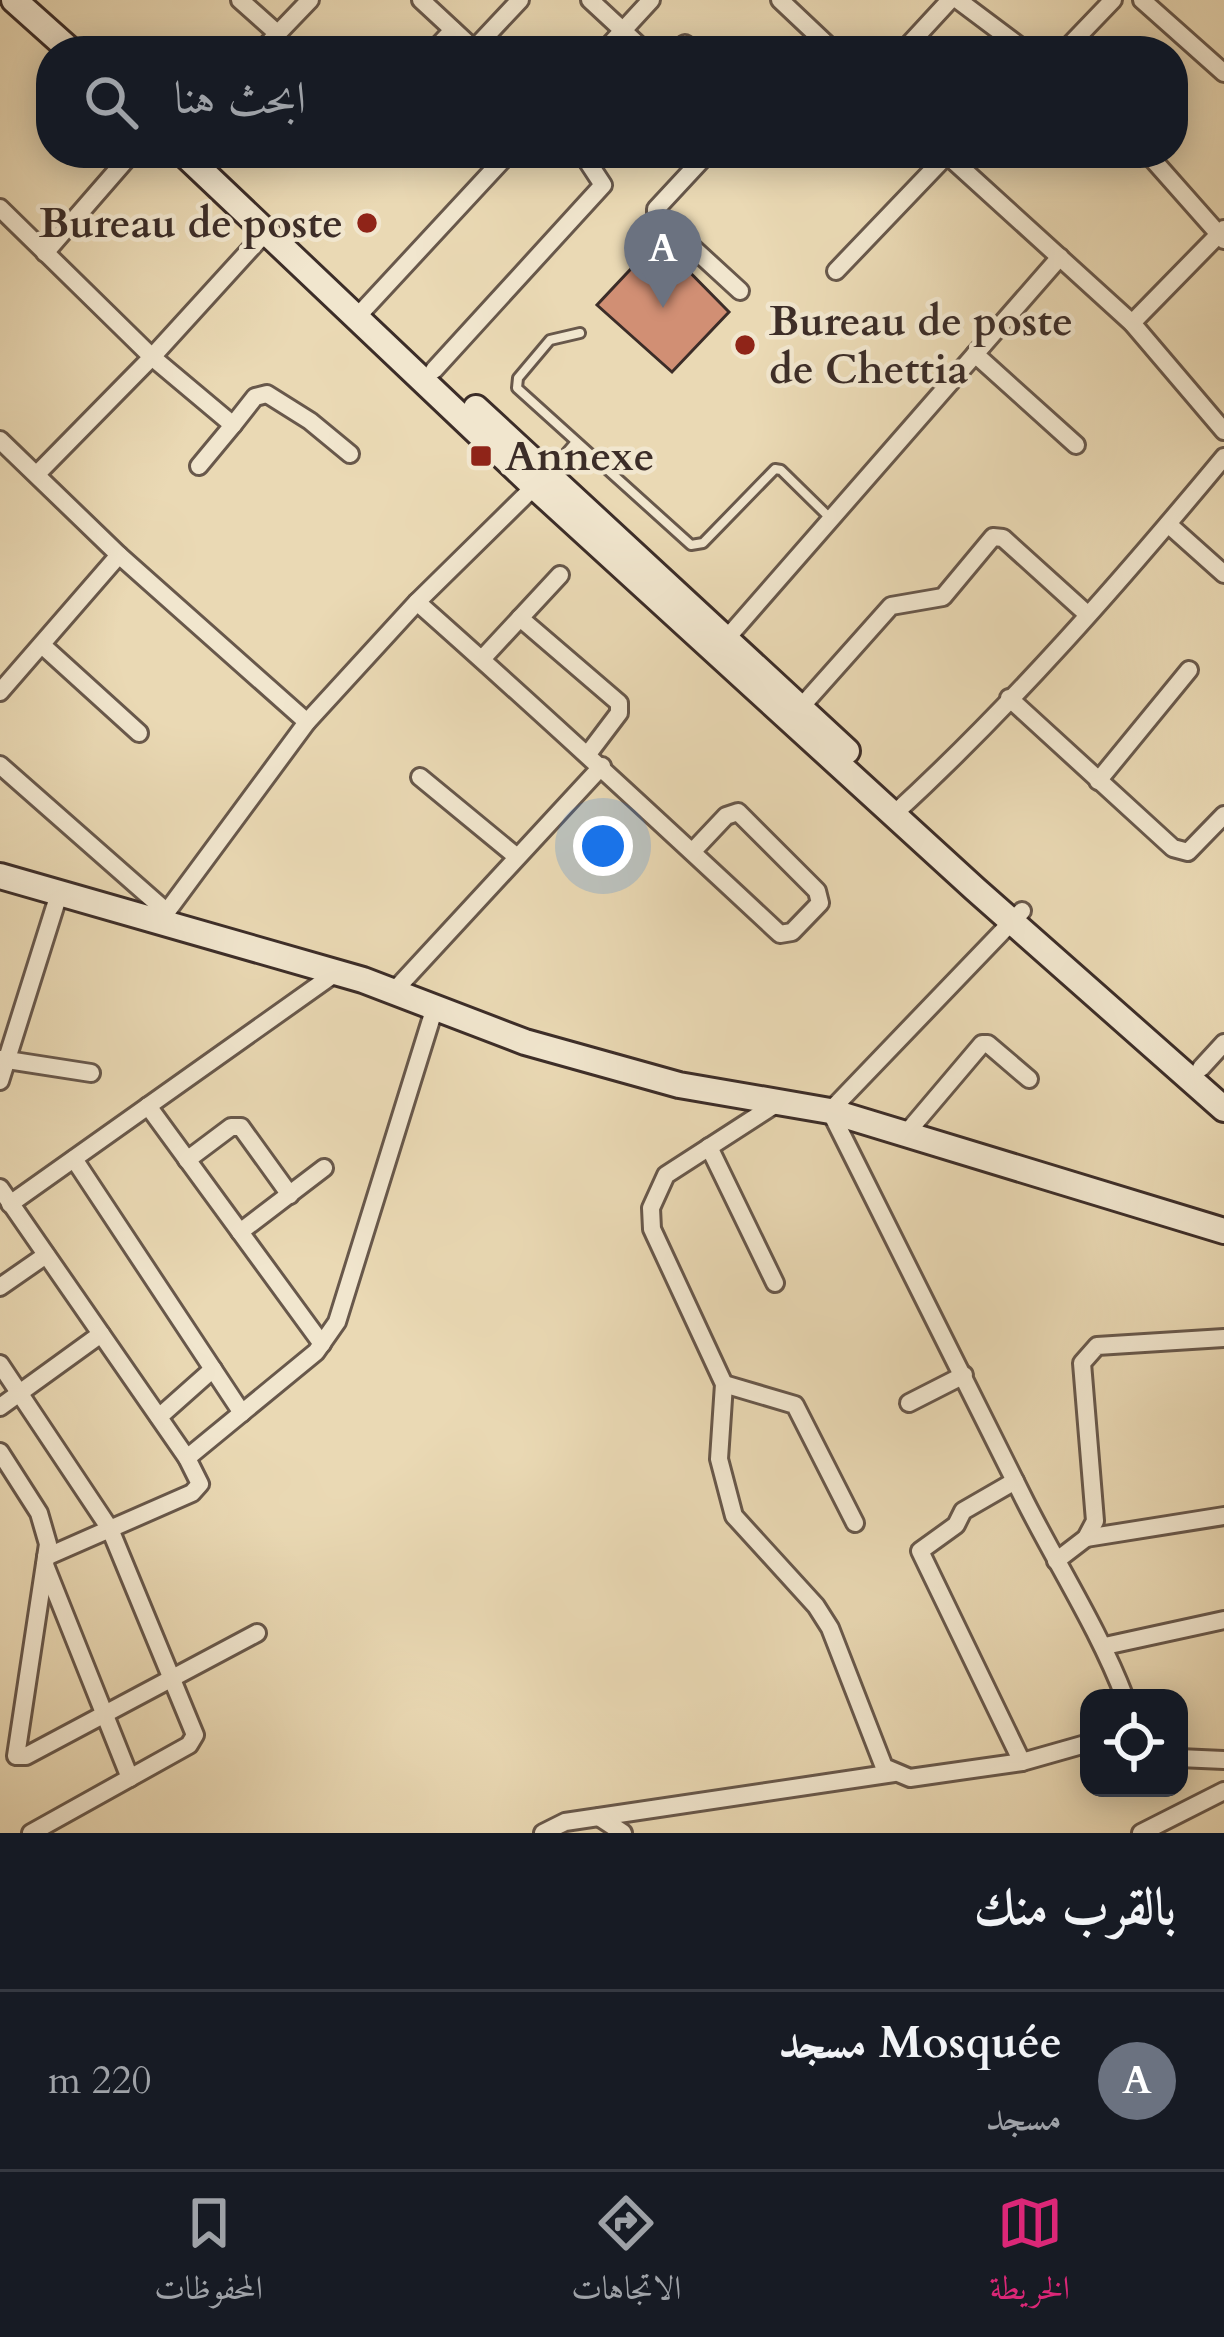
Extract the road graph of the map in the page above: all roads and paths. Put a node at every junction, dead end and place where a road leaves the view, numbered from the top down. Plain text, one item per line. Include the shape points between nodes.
1 (14, 0) edge
2 (36, 0) edge
3 (240, 0) edge
4 (310, 0) edge
5 (421, 0) edge
6 (520, 0) edge
7 (590, 0) edge
8 (652, 0) edge
9 (780, 0) edge
10 (954, 0) edge
11 (1113, 0) edge
12 (1142, 0) edge
13 (453, 30) junction
14 (622, 32) junction
15 (277, 33) junction
16 (54, 36) edge
17 (75, 36) edge
18 (274, 36) edge
19 (447, 36) edge
20 (460, 36) edge
21 (488, 36) edge
22 (618, 36) edge
23 (627, 36) edge
24 (811, 36) edge
25 (918, 36) edge
26 (1005, 36) edge
27 (1078, 36) edge
28 (1182, 36) edge
29 (1188, 41) edge
30 (1224, 73) edge
31 (119, 168) edge
32 (199, 168) edge
33 (218, 168) edge
34 (495, 168) edge
35 (593, 168) edge
36 (694, 168) edge
37 (933, 168) edge
38 (961, 168) edge
39 (1161, 168) edge
40 (0, 208) edge
41 (266, 232) junction
42 (1222, 235) edge
43 (45, 253) junction
44 (1060, 257) junction
45 (836, 271) dead end
46 (740, 290) dead end
47 (361, 313) junction
48 (1132, 322) junction
49 (580, 333) dead end
50 (975, 354) junction
51 (152, 357) junction
52 (434, 370) junction
53 (233, 425) junction
54 (1224, 431) edge
55 (0, 440) edge
56 (576, 442) junction
57 (1076, 445) dead end
58 (350, 454) dead end
59 (1224, 457) edge
60 (199, 466) dead end
61 (37, 474) junction
62 (542, 480) junction
63 (831, 519) junction
64 (1168, 524) junction
65 (119, 555) junction
66 (1224, 574) edge
67 (560, 575) dead end
68 (417, 602) junction
69 (1087, 614) junction
70 (520, 618) junction
71 (727, 638) junction
72 (41, 645) junction
73 (482, 659) junction
74 (1189, 670) dead end
75 (0, 692) edge
76 (1009, 698) junction
77 (801, 707) junction
78 (307, 722) junction
79 (139, 733) dead end
80 (595, 760) junction
81 (0, 764) edge
82 (420, 777) dead end
83 (1098, 781) junction
84 (898, 810) junction
85 (1224, 815) edge
86 (692, 852) junction
87 (518, 857) junction
88 (0, 876) edge
89 (59, 894) junction
90 (164, 916) junction
91 (1018, 916) junction
92 (337, 972) junction
93 (394, 991) junction
94 (434, 1007) junction
95 (1224, 1043) edge
96 (3, 1060) edge
97 (1202, 1068) junction
98 (91, 1073) dead end
99 (1030, 1078) dead end
100 (0, 1081) edge
101 (1224, 1089) edge
102 (780, 1102) junction
103 (148, 1106) junction
104 (1224, 1109) edge
105 (830, 1111) junction
106 (904, 1136) junction
107 (709, 1147) junction
108 (74, 1159) junction
109 (187, 1160) junction
110 (324, 1168) dead end
111 (290, 1195) junction
112 (5, 1196) edge
113 (1220, 1225) edge
114 (240, 1232) junction
115 (46, 1255) junction
116 (775, 1282) dead end
117 (0, 1287) edge
118 (101, 1334) junction
119 (1224, 1338) edge
120 (322, 1344) junction
121 (0, 1364) edge
122 (213, 1369) junction
123 (964, 1375) junction
124 (724, 1384) junction
125 (20, 1393) junction
126 (909, 1403) dead end
127 (0, 1407) edge
128 (242, 1413) junction
129 (158, 1417) junction
130 (0, 1451) edge
131 (187, 1458) junction
132 (1016, 1481) junction
133 (1224, 1516) edge
134 (855, 1523) dead end
135 (110, 1529) junction
136 (1086, 1538) junction
137 (46, 1561) junction
138 (1056, 1561) junction
139 (1224, 1620) edge
140 (257, 1633) dead end
141 (1105, 1646) junction
142 (174, 1679) junction
143 (1122, 1689) edge
144 (105, 1716) junction
145 (1080, 1745) edge
146 (1188, 1758) edge
147 (1224, 1760) edge
148 (1022, 1762) junction
149 (894, 1773) junction
150 (130, 1778) junction
151 (1224, 1791) edge
152 (599, 1816) junction
153 (31, 1833) edge
154 (542, 1833) edge
155 (623, 1833) edge
156 (1141, 1833) edge

1 - 16 main road
2 - 17 main road
3 - 15 street
4 - 15 street
5 - 13 street
6 - 21 street
7 - 14 street
8 - 14 street
9 - 24 street
10 - 25 street
10 - 26 street
11 - 27 street
12 - 28 street
13 - 19 street
13 - 20 street
14 - 22 street
14 - 23 street
15 - 18 street
29 - 30 street
31 - 43 street
32 - 41 main road
33 - 47 main road
34 - 47 street
35 - 52 street via 603,184
36 - 46 street via 656,214
37 - 45 street
38 - 44 street
39 - 42 street
40 - 43 street
41 - 47 main road
41 - 51 street
42 - 48 street
43 - 51 street
44 - 48 street
44 - 50 street
47 - 52 main road
47 - 62 main road
48 - 54 street
49 - 56 lane via 550,340 517,382
50 - 57 street
50 - 63 street
51 - 53 street
51 - 61 street
52 - 62 main road
53 - 58 street via 267,394
53 - 60 street
55 - 61 street
56 - 62 lane
56 - 63 lane via 691,545 703,543 775,469
59 - 64 street
61 - 65 street
62 - 68 street
62 - 71 main road
62 - 84 main road
63 - 71 street
64 - 66 street
64 - 69 street
65 - 72 street
65 - 78 street
67 - 70 street
68 - 73 street
68 - 78 street
69 - 76 street
69 - 77 street via 993,537 943,597 891,606
70 - 73 street
70 - 80 street via 619,703
71 - 77 main road
72 - 75 street
72 - 79 street
73 - 80 street
74 - 83 street
76 - 83 street
76 - 84 street
77 - 84 main road
78 - 90 street
80 - 86 street
80 - 87 street
81 - 90 street
82 - 87 street
83 - 85 street via 1180,851
84 - 91 main road
86 - 86 street via 780,934 793,932 820,903 738,812
87 - 93 street
88 - 89 main road
89 - 90 main road
89 - 96 street
90 - 92 main road
91 - 97 main road
91 - 104 main road
91 - 105 street
92 - 93 main road
92 - 103 street
93 - 94 main road
94 - 102 main road via 569,1054
94 - 120 street via 358,1261
95 - 97 street
96 - 98 street
96 - 100 street
97 - 101 main road
99 - 106 street via 982,1043
102 - 105 main road
102 - 107 street
103 - 108 street
103 - 109 street
105 - 106 main road
105 - 123 street
106 - 113 main road
107 - 116 street
107 - 124 street via 666,1175 650,1218
108 - 112 street
108 - 122 street
109 - 111 street via 241,1126
109 - 114 street
110 - 111 street
111 - 114 street
112 - 115 street
114 - 120 street
115 - 117 street
115 - 118 street
118 - 125 street
118 - 129 street
119 - 136 street via 1097,1346 1087,1355 1095,1521
120 - 128 street
121 - 125 street
122 - 128 street
122 - 129 street
123 - 126 street
123 - 132 street
124 - 134 street via 795,1405
124 - 149 street via 719,1459 734,1516 830,1628 877,1758
125 - 127 street
125 - 135 street
128 - 131 street
129 - 131 street
130 - 137 street via 40,1514
131 - 135 street via 199,1488
132 - 138 street
132 - 148 street via 963,1511 920,1550
133 - 136 street
135 - 137 street
135 - 142 street
136 - 138 street
137 - 144 street
137 - 144 street via 16,1756
138 - 141 street
139 - 141 street
140 - 142 street
141 - 143 street
142 - 144 street
142 - 150 street via 194,1740
144 - 150 street
145 - 148 street
146 - 147 street
148 - 149 street via 910,1778
149 - 152 street
150 - 153 street
151 - 156 street
152 - 154 street
152 - 155 street

